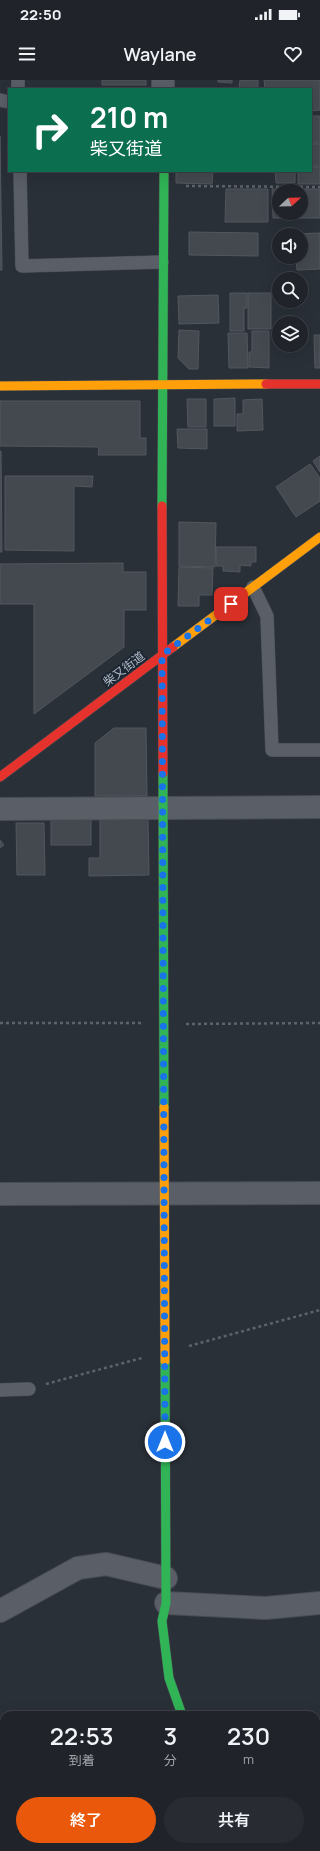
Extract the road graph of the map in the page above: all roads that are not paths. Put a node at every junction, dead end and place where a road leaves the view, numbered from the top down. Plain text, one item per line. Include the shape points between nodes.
1 (20, 172) edge
2 (164, 172) edge
3 (162, 262) junction
4 (320, 384) edge
5 (162, 385) junction
6 (0, 386) edge
7 (320, 537) edge
8 (254, 587) junction
9 (162, 655) junction
10 (320, 750) edge
11 (0, 777) edge
12 (320, 807) edge
13 (163, 808) junction
14 (0, 810) edge
15 (320, 1193) edge
16 (0, 1194) edge
17 (164, 1194) junction
18 (28, 1389) dead end
19 (0, 1390) edge
20 (166, 1578) junction
21 (320, 1602) edge
22 (166, 1603) junction
23 (0, 1611) edge
24 (181, 1711) edge

1 - 3 lane via 22,266
2 - 3 street
3 - 5 street
4 - 5 street
5 - 6 street
5 - 9 street
7 - 8 street, 柴又街道
8 - 9 street, 柴又街道
8 - 10 lane via 267,616 272,750
9 - 11 street, 柴又街道
9 - 13 street
12 - 13 street
13 - 14 street
13 - 17 street
15 - 17 street
16 - 17 street
17 - 20 street
18 - 19 lane
20 - 22 street
20 - 23 street via 106,1564 78,1568
21 - 22 street via 266,1608
22 - 24 street via 162,1622 169,1678

